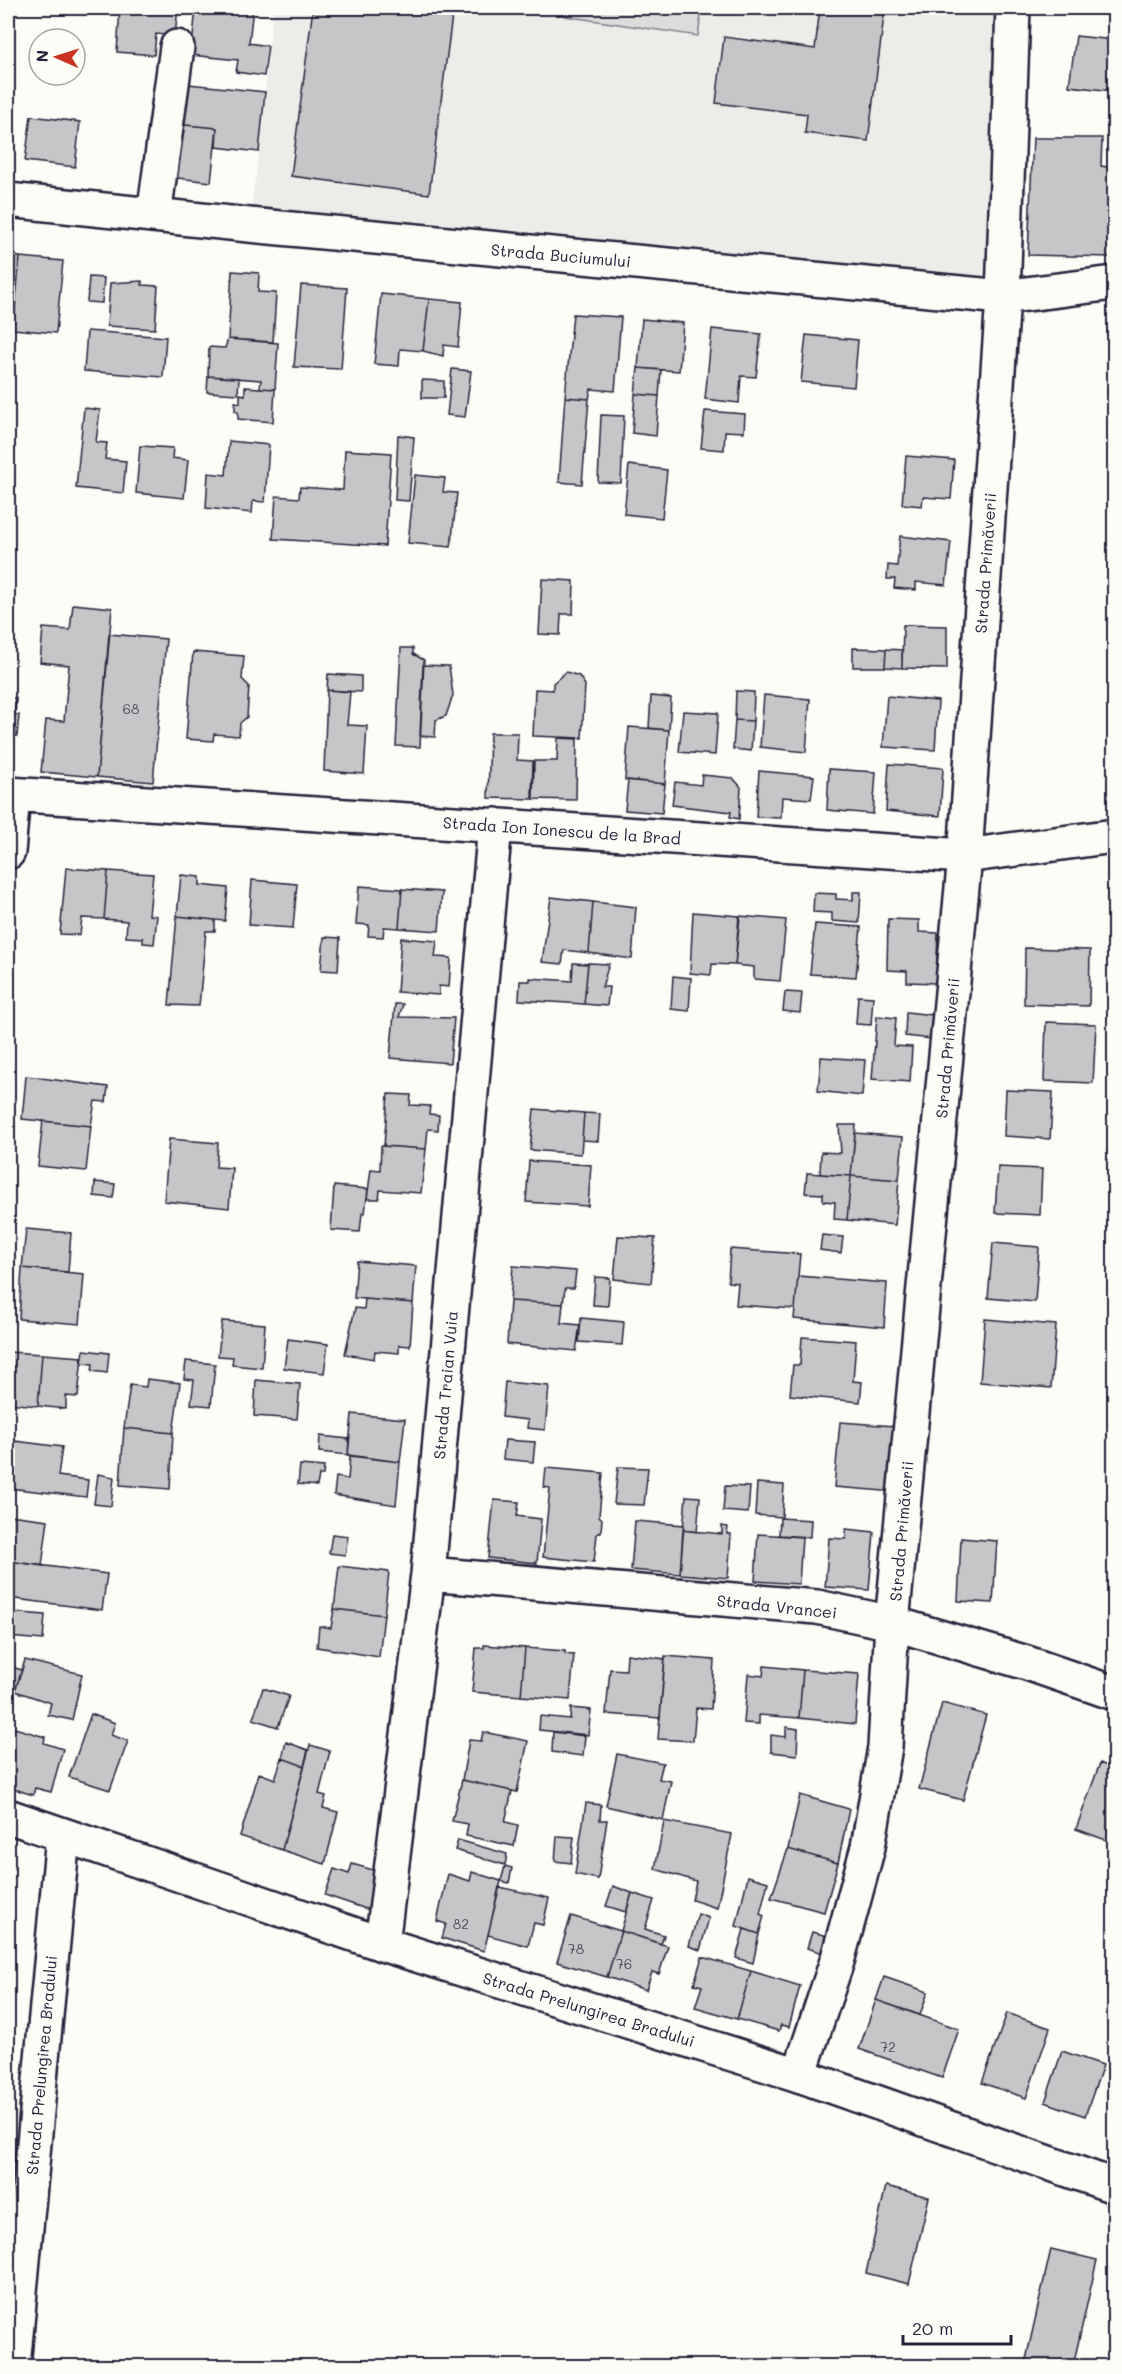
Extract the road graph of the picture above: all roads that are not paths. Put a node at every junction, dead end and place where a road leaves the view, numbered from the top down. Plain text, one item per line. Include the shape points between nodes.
1 (1013, 8) edge
2 (177, 47) dead end
3 (8, 200) edge
4 (154, 215) junction
5 (1114, 283) edge
6 (1003, 297) junction
7 (10, 795) edge
8 (495, 825) junction
9 (1114, 836) edge
10 (8, 852) edge
11 (965, 856) junction
12 (428, 1574) junction
13 (892, 1623) junction
14 (1114, 1693) edge
15 (8, 1816) edge
16 (63, 1836) junction
17 (382, 1944) junction
18 (799, 2075) junction
19 (1114, 2186) edge
20 (13, 2367) edge

1 - 6 street, Strada Primăverii
2 - 4 street
3 - 4 street, Strada Buciumului
4 - 6 street, Strada Buciumului
5 - 6 street, Strada Buciumului
6 - 11 street, Strada Primăverii
7 - 8 street, Strada Ion Ionescu de la Brad
7 - 10 street
8 - 11 street, Strada Ion Ionescu de la Brad
8 - 12 street, Strada Traian Vuia
9 - 11 street, Strada Ion Ionescu de la Brad
11 - 13 street, Strada Primăverii
12 - 13 street, Strada Vrancei via 817,1607
12 - 17 street, Strada Traian Vuia
13 - 14 street, Strada Vrancei
13 - 18 street, Strada Primăverii via 885,1747 868,1847 838,1959
15 - 16 street, Strada Prelungirea Bradului
16 - 17 street, Strada Prelungirea Bradului
16 - 20 street, Strada Prelungirea Bradului
17 - 18 street, Strada Prelungirea Bradului
18 - 19 street, Strada Prelungirea Bradului

